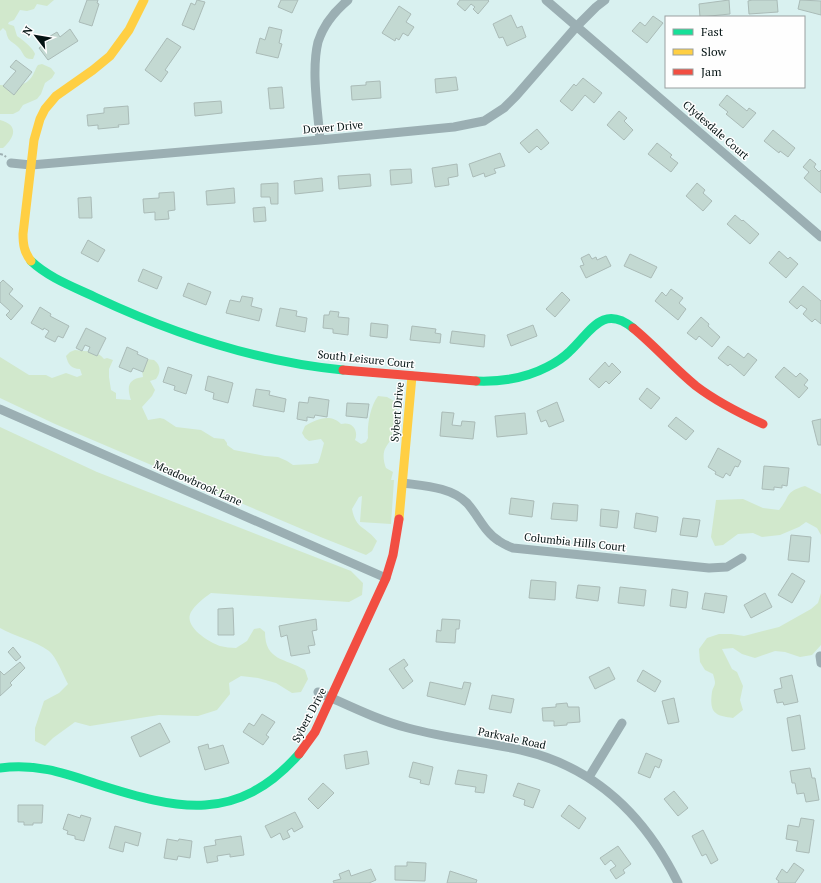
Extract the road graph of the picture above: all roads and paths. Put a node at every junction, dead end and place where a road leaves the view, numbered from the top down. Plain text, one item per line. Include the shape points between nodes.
1 (144, 0) edge
2 (348, 0) edge
3 (546, 0) edge
4 (605, 0) edge
5 (576, 26) junction
6 (320, 140) junction
7 (11, 163) dead end
8 (31, 165) junction
9 (821, 237) edge
10 (412, 376) junction
11 (0, 409) edge
12 (763, 424) dead end
13 (403, 483) junction
14 (742, 558) dead end
15 (386, 578) junction
16 (318, 692) dead end
17 (332, 698) junction
18 (622, 723) dead end
19 (0, 768) edge
20 (589, 777) junction
21 (678, 883) edge

1 - 8 street, South Leisure Court via 138,16 117,48 94,70 51,101 39,121
2 - 6 street via 332,16 323,30 317,49 315,74
3 - 5 street, Clydesdale Court
4 - 5 street, Dower Drive
5 - 6 street, Dower Drive via 516,96 504,108 484,121 454,127
5 - 9 street, Clydesdale Court
6 - 8 street, Dower Drive
7 - 8 street, Dower Drive
8 - 10 street, South Leisure Court via 23,234 25,253 40,269 59,280 136,317 219,345 316,367
10 - 12 street, South Leisure Court via 490,382 520,378 553,364 569,352 596,324 615,318 630,326 711,397
10 - 13 street, Sybert Drive
11 - 15 street, Meadowbrook Lane
13 - 14 street, Columbia Hills Court via 436,487 454,494 467,502 487,531 498,541 513,548 709,568 727,567
13 - 15 street, Sybert Drive via 398,530
15 - 17 street, Sybert Drive
16 - 17 street, Parkvale Road
17 - 19 street, Sybert Drive via 305,749 291,765 276,779 257,791 224,803 194,806 169,804 53,770 25,766
17 - 20 street, Parkvale Road via 387,722 438,735 522,750 565,764
18 - 20 street
20 - 21 street, Parkvale Road via 612,794 650,835

